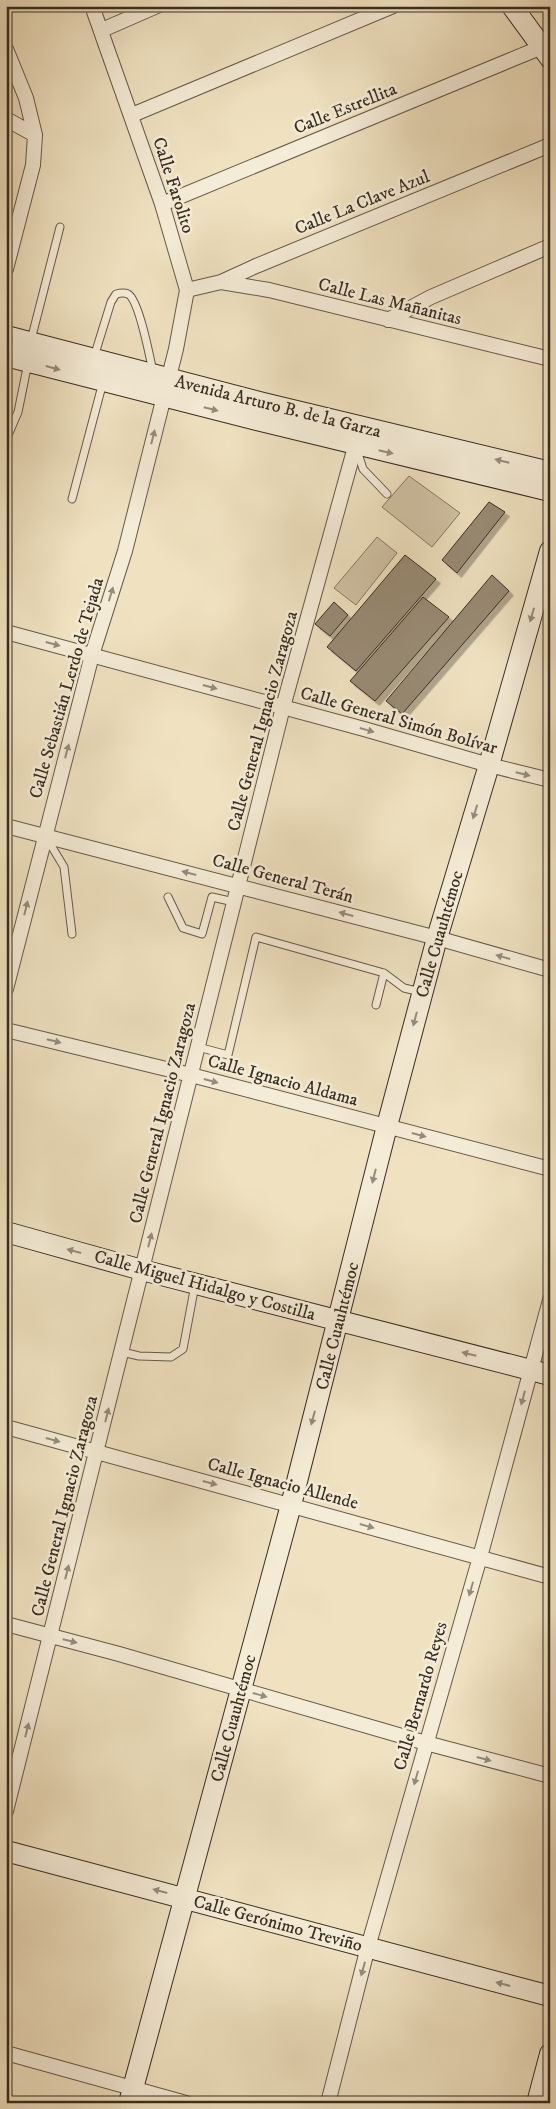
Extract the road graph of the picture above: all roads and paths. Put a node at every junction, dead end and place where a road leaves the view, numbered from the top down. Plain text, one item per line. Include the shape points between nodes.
1 (92, 6) edge
2 (157, 6) edge
3 (393, 6) edge
4 (512, 6) edge
5 (102, 30) junction
6 (6, 48) edge
7 (546, 53) edge
8 (132, 115) junction
9 (6, 120) edge
10 (35, 135) junction
11 (550, 145) edge
12 (162, 204) junction
13 (60, 227) dead end
14 (550, 246) edge
15 (6, 269) edge
16 (222, 282) junction
17 (187, 290) junction
18 (388, 320) junction
19 (6, 336) edge
20 (29, 352) junction
21 (6, 356) edge
22 (93, 359) junction
23 (550, 359) edge
24 (104, 381) junction
25 (162, 384) junction
26 (358, 436) junction
27 (6, 440) edge
28 (550, 472) edge
29 (550, 491) edge
30 (387, 494) dead end
31 (72, 499) dead end
32 (550, 551) edge
33 (6, 632) edge
34 (92, 655) junction
35 (284, 707) junction
36 (489, 766) junction
37 (550, 780) edge
38 (6, 826) edge
39 (44, 835) junction
40 (238, 886) junction
41 (168, 897) dead end
42 (234, 902) junction
43 (72, 934) dead end
44 (437, 938) junction
45 (550, 970) edge
46 (384, 973) junction
47 (6, 989) edge
48 (422, 993) junction
49 (376, 1005) dead end
50 (6, 1030) edge
51 (198, 1047) junction
52 (190, 1075) junction
53 (387, 1126) junction
54 (550, 1170) edge
55 (6, 1232) edge
56 (142, 1270) junction
57 (195, 1283) junction
58 (550, 1300) edge
59 (339, 1320) junction
60 (122, 1352) junction
61 (530, 1370) junction
62 (550, 1375) edge
63 (6, 1427) edge
64 (98, 1452) junction
65 (291, 1505) junction
66 (480, 1557) junction
67 (550, 1577) edge
68 (6, 1624) edge
69 (51, 1636) junction
70 (241, 1689) junction
71 (426, 1743) junction
72 (550, 1776) edge
73 (6, 1811) edge
74 (6, 1851) edge
75 (184, 1897) junction
76 (368, 1948) junction
77 (550, 1996) edge
78 (6, 2054) edge
79 (550, 2054) edge
80 (131, 2096) edge
81 (186, 2103) edge
82 (328, 2103) edge
83 (537, 2103) edge

1 - 5 street, Calle Farolito
2 - 5 street
3 - 8 street
4 - 7 street
5 - 8 street, Calle Farolito
6 - 10 street via 26,98
7 - 12 street, Calle Estrellita
8 - 12 street, Calle Farolito
9 - 10 street
10 - 15 street via 33,166
11 - 16 street, Calle La Clave Azul
12 - 17 street, Calle Farolito
13 - 20 lane
14 - 18 street via 431,297
16 - 17 street, Calle La Clave Azul
16 - 18 street, Calle Las Mañanitas via 269,290
17 - 25 street, Calle Farolito via 182,322
18 - 23 street, Calle Las Mañanitas
19 - 20 street, Avenida Arturo B. de la Garza
20 - 21 street, Avenida Arturo B. de la Garza
20 - 22 street, Avenida Arturo B. de la Garza
20 -> 24 street, Avenida Arturo B. de la Garza
20 - 27 lane via 18,412
22 - 25 street, Avenida Arturo B. de la Garza
22 - 25 lane via 111,302 116,294 124,293 130,296 137,309
24 - 25 street, Avenida Arturo B. de la Garza
24 - 31 lane
25 - 26 street, Avenida Arturo B. de la Garza
34 -> 25 street, Calle Sebastián Lerdo de Tejada via 125,551
28 -> 26 street, Avenida Arturo B. de la Garza
26 -> 29 street, Avenida Arturo B. de la Garza
26 - 30 lane via 363,469
26 - 35 street, Calle General Ignacio Zaragoza
32 -> 36 street, Calle Cuauhtémoc
33 -> 34 street, Calle General Simón Bolívar
34 -> 35 street, Calle General Simón Bolívar
39 -> 34 street, Calle Sebastián Lerdo de Tejada
35 -> 36 street, Calle General Simón Bolívar
35 - 40 street, Calle General Ignacio Zaragoza
36 -> 37 street, Calle General Simón Bolívar
36 -> 44 street, Calle Cuauhtémoc
38 - 39 street, Calle General Terán
40 -> 39 street, Calle General Terán
39 - 43 lane via 64,867
47 -> 39 street, Calle Sebastián Lerdo de Tejada
40 - 42 street, Calle General Ignacio Zaragoza
44 -> 40 street, Calle General Terán
41 - 42 lane via 182,928 202,934 212,897
42 - 51 street, Calle General Ignacio Zaragoza
45 -> 44 street, Calle General Terán
44 - 48 street, Calle Cuauhtémoc
46 - 48 lane via 404,988
46 - 49 lane
46 - 51 lane via 256,937 228,1055
48 -> 53 street, Calle Cuauhtémoc
50 -> 52 street, Calle Ignacio Aldama
51 - 52 street, Calle General Ignacio Zaragoza
52 -> 53 street, Calle Ignacio Aldama
56 -> 52 street, Calle General Ignacio Zaragoza
53 -> 54 street, Calle Ignacio Aldama
53 -> 59 street, Calle Cuauhtémoc
56 -> 55 street, Calle Miguel Hidalgo y Costilla
56 - 57 street, Calle Miguel Hidalgo y Costilla
56 - 60 street, Calle General Ignacio Zaragoza
57 - 59 street, Calle Miguel Hidalgo y Costilla
57 - 60 lane via 183,1349 171,1357
58 - 61 street, Calle Bernardo Reyes
61 -> 59 street, Calle Miguel Hidalgo y Costilla
59 -> 65 street, Calle Cuauhtémoc
64 -> 60 street, Calle General Ignacio Zaragoza
61 - 62 street, Calle Miguel Hidalgo y Costilla
61 -> 66 street, Calle Bernardo Reyes
63 -> 64 street, Calle Ignacio Allende
64 -> 65 street, Calle Ignacio Allende
69 -> 64 street, Calle General Ignacio Zaragoza
65 -> 66 street, Calle Ignacio Allende
65 - 70 street, Calle Cuauhtémoc
66 - 67 street, Calle Ignacio Allende
66 -> 71 street, Calle Bernardo Reyes
68 - 69 street
69 -> 70 street
73 -> 69 street, Calle General Ignacio Zaragoza
70 -> 71 street
70 - 75 street, Calle Cuauhtémoc
71 -> 72 street
71 -> 76 street, Calle Bernardo Reyes
75 -> 74 street, Calle Gerónimo Treviño
75 - 76 street, Calle Gerónimo Treviño
75 - 80 street, Calle Cuauhtémoc
77 -> 76 street, Calle Gerónimo Treviño
76 -> 82 street, Calle Bernardo Reyes
78 - 80 street
79 - 83 street
80 - 81 street

